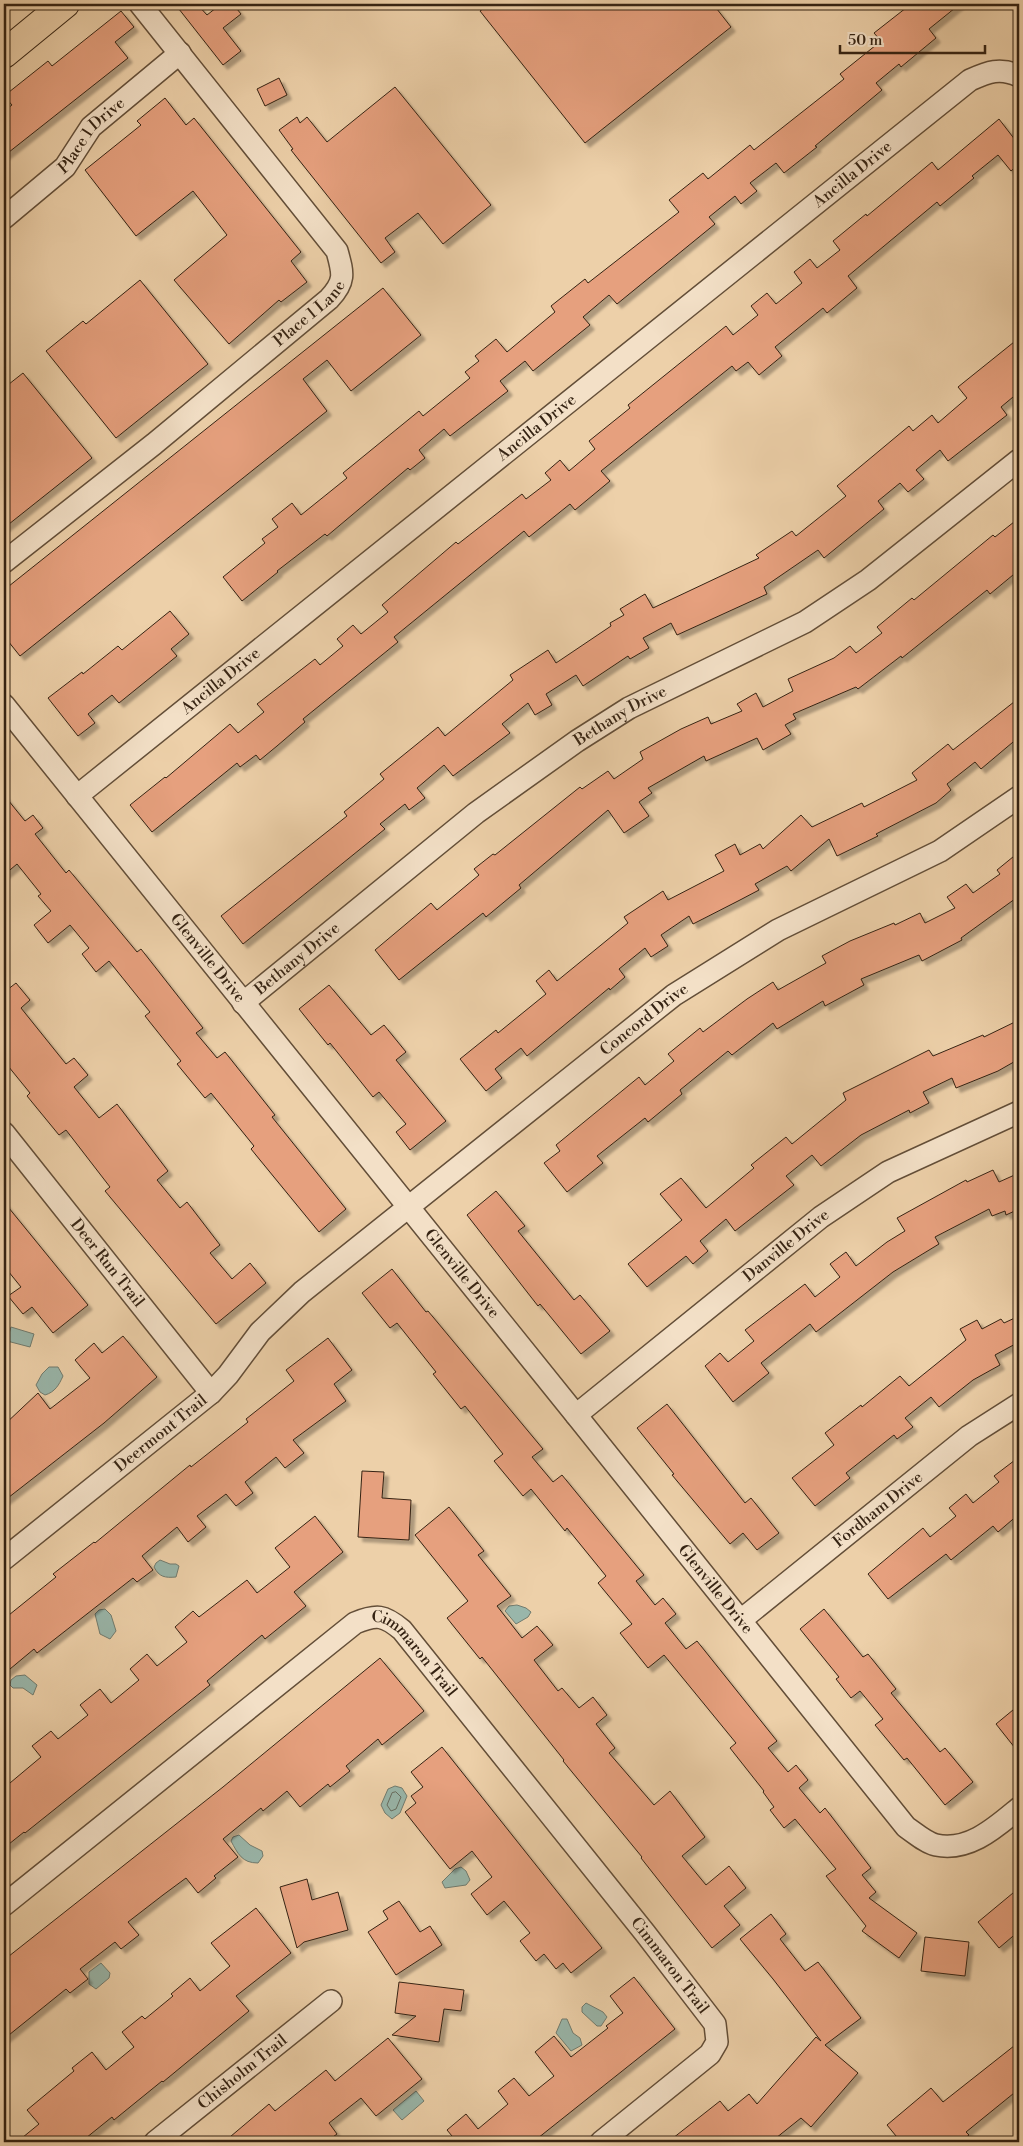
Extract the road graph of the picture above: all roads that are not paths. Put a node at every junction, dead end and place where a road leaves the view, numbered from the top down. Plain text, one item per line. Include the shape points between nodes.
1 (65, 4) edge
2 (140, 4) edge
3 (180, 53) junction
4 (4, 54) edge
5 (1011, 73) edge
6 (4, 218) edge
7 (1019, 460) edge
8 (4, 562) edge
9 (4, 705) edge
10 (77, 796) junction
11 (1019, 797) edge
12 (243, 1003) junction
13 (1019, 1112) edge
14 (4, 1133) edge
15 (409, 1207) junction
16 (302, 1292) joint
17 (211, 1393) junction
18 (1019, 1404) edge
19 (576, 1414) junction
20 (4, 1559) edge
21 (741, 1620) junction
22 (1019, 1808) edge
23 (4, 1905) edge
24 (330, 2002) dead end
25 (155, 2142) edge
26 (601, 2142) edge

1 - 4 main road
2 - 3 street, Place 1 Lane
3 - 6 street, Place 1 Drive via 91,127 65,167
3 - 8 street, Place 1 Lane via 337,251 342,278 339,288 154,444
5 - 10 street, Ancilla Drive via 986,73 970,80
7 - 12 street, Bethany Drive via 868,580 805,622 629,708 577,741 476,813
9 - 10 street, Glenville Drive
10 - 12 street, Glenville Drive
11 - 15 street, Concord Drive via 940,851 778,930 674,995
12 - 15 street, Glenville Drive
13 - 19 street, Danville Drive via 888,1172 821,1217
14 - 17 street, Deer Run Trail
15 - 16 street, Concord Drive
15 - 19 street, Glenville Drive
16 - 17 street, Deermont Trail via 260,1332
17 - 20 street, Deermont Trail
18 - 21 street, Fordham Drive via 969,1436
19 - 21 street, Glenville Drive
21 - 22 street, Glenville Drive via 906,1828 935,1845 955,1845 981,1838
23 - 26 street, Cimmaron Trail via 355,1623 380,1616 402,1630 715,2024 717,2042 710,2054
24 - 25 street, Chisholm Trail

